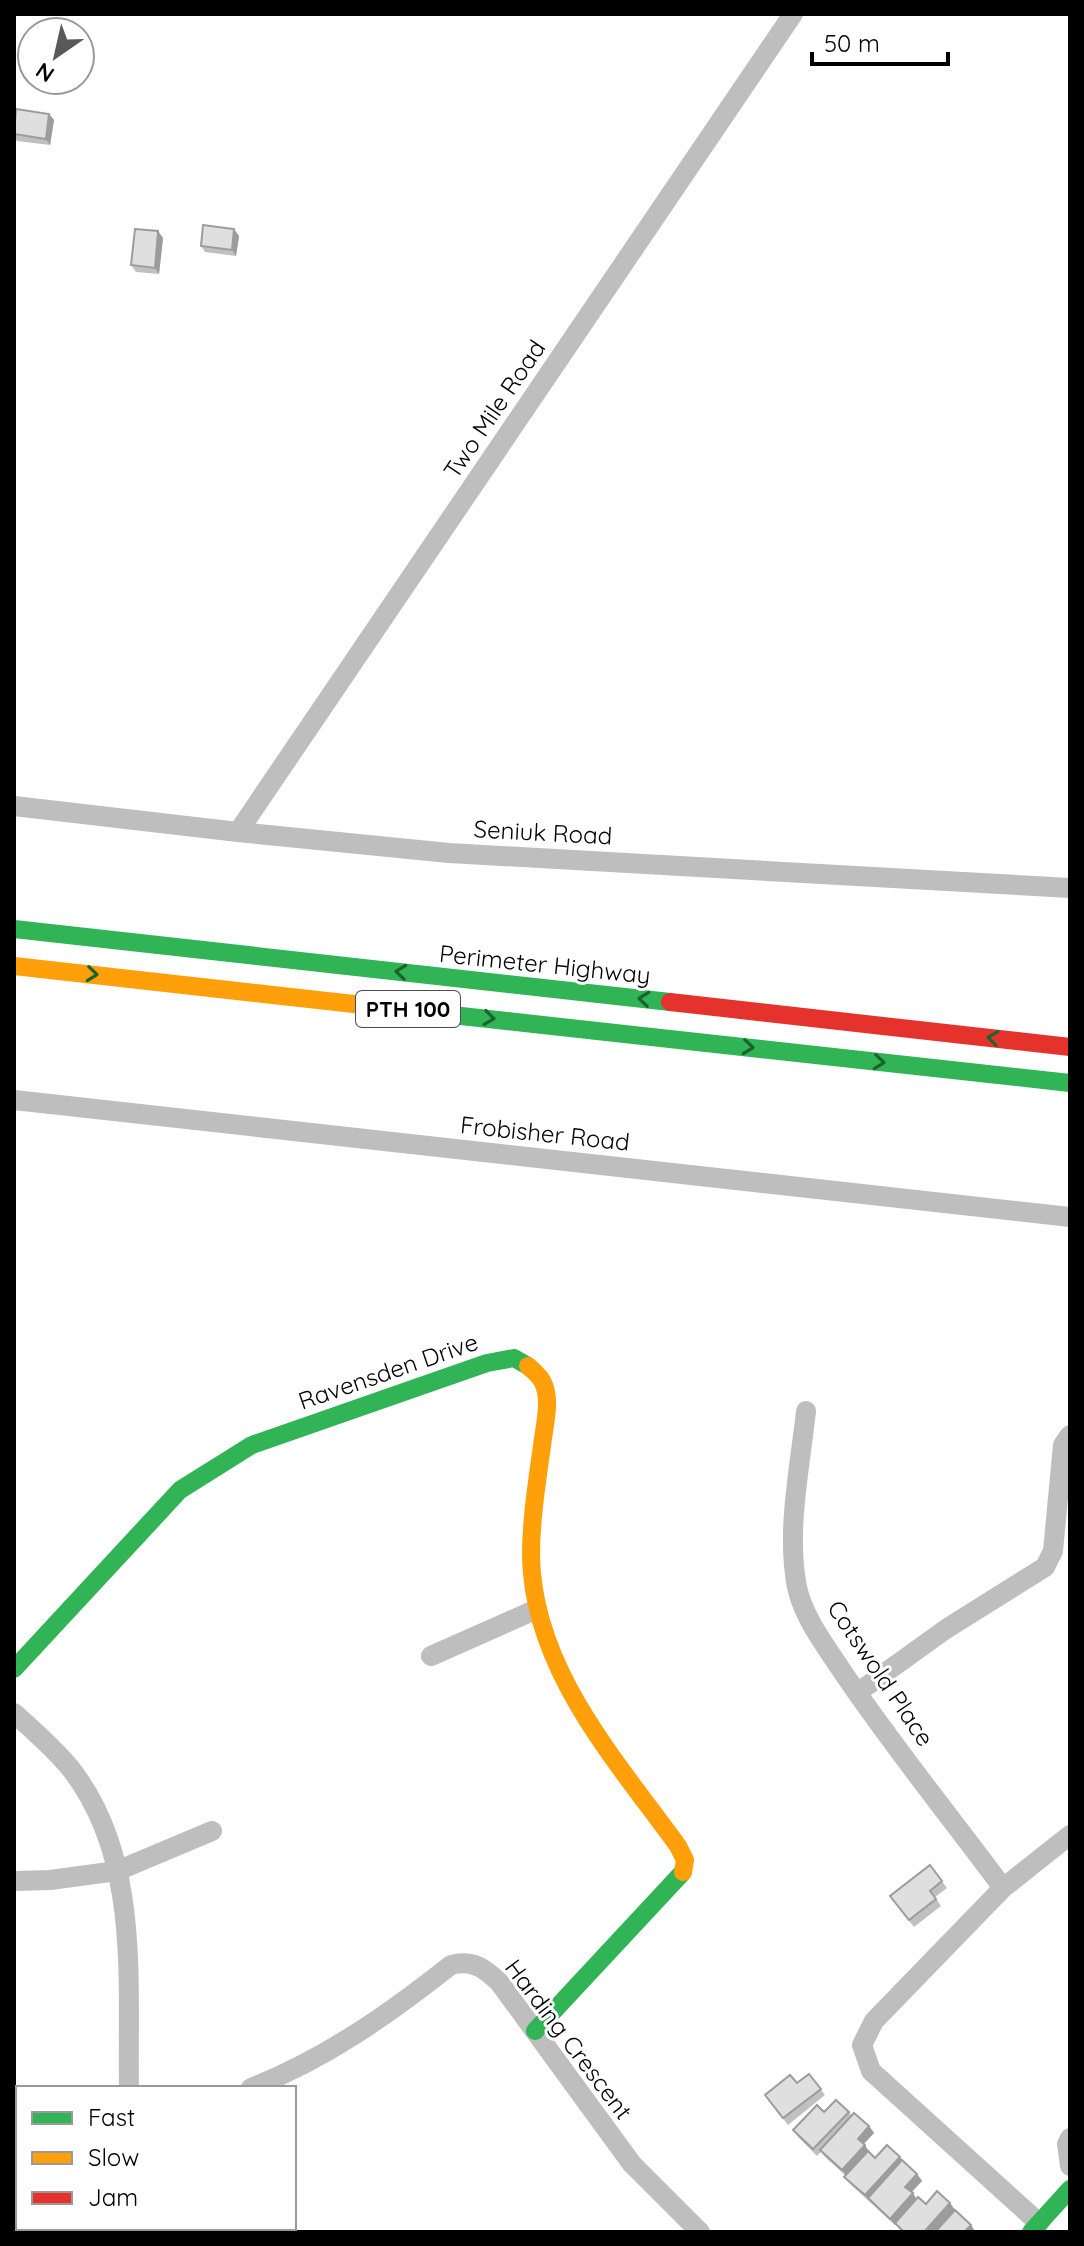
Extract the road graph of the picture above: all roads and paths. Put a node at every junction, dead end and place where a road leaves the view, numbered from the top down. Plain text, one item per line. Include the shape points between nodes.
1 (793, 14) edge
2 (14, 806) edge
3 (238, 832) junction
4 (1070, 888) edge
5 (14, 929) edge
6 (14, 966) edge
7 (1070, 1047) edge
8 (1070, 1083) edge
9 (14, 1100) edge
10 (1070, 1217) edge
11 (806, 1411) dead end
12 (1070, 1435) edge
13 (537, 1609) junction
14 (431, 1656) dead end
15 (14, 1669) edge
16 (857, 1693) junction
17 (14, 1713) edge
18 (212, 1831) dead end
19 (1070, 1835) edge
20 (117, 1871) junction
21 (14, 1881) edge
22 (1003, 1888) junction
23 (535, 2031) junction
24 (129, 2086) edge
25 (255, 2086) edge
26 (1070, 2138) edge
27 (1070, 2166) edge
28 (1070, 2189) edge
29 (1035, 2228) edge
30 (700, 2232) edge

1 - 3 street, Two Mile Road
2 - 3 street, Seniuk Road
3 - 4 street, Seniuk Road via 449,853
7 -> 5 main road, Perimeter Highway / PTH 100
6 -> 8 main road, PTH 100
9 - 10 street, Frobisher Road
11 - 16 street, Cotswold Place via 794,1526 798,1589
12 - 16 street via 1063,1445 1053,1551 1045,1567
13 - 14 street
13 - 15 main road, Ravensden Drive via 532,1526 547,1405 544,1384 514,1358 252,1445 212,1468 180,1490
13 - 23 main road, Ravensden Drive via 562,1677 590,1725 685,1860 682,1875
16 - 22 street, Cotswold Place
17 - 20 street via 70,1768 90,1800
18 - 20 street
19 - 22 street
20 - 21 street
20 - 24 street via 128,1943
22 - 29 street via 874,2021 862,2045 871,2071
23 - 25 street, Harding Crescent via 499,1982 464,1962 451,1965 363,2030
23 - 30 street, Harding Crescent via 632,2164
26 - 27 street
28 - 29 main road

